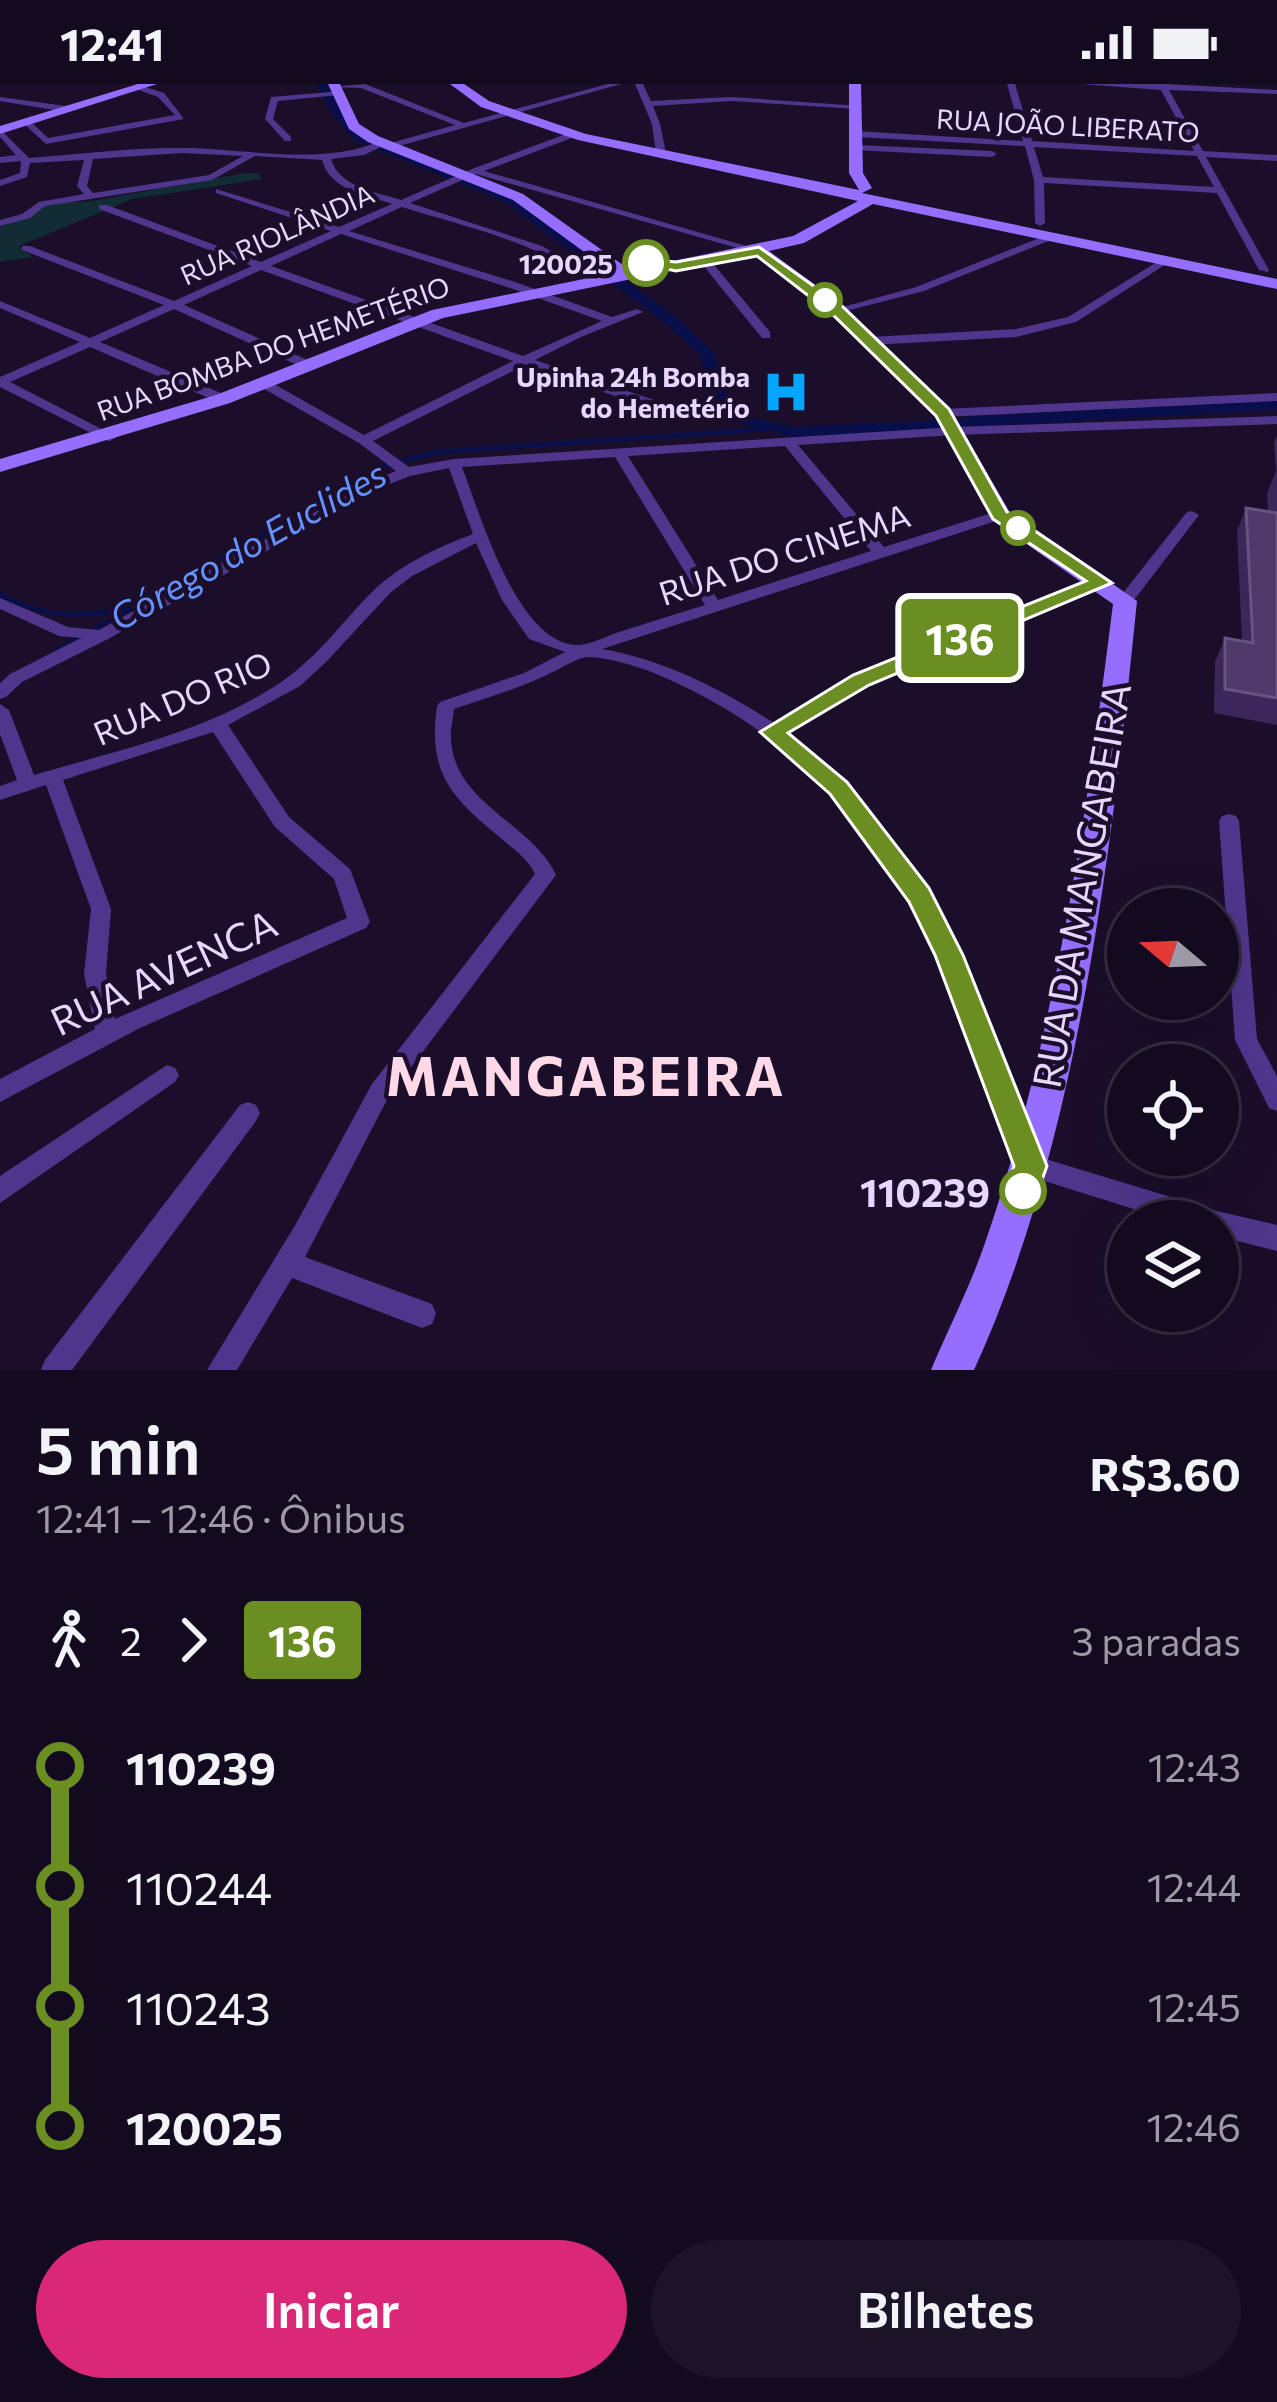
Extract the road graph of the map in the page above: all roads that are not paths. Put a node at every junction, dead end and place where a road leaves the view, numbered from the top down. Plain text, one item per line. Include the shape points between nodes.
1 (456, 84) edge
2 (617, 84) edge
3 (639, 84) edge
4 (855, 84) edge
5 (1011, 84) edge
6 (1084, 84) edge
7 (145, 85) edge
8 (1163, 86) edge
9 (336, 89) edge
10 (1277, 92) edge
11 (0, 99) edge
12 (648, 104) junction
13 (857, 106) junction
14 (66, 109) junction
15 (508, 115) junction
16 (26, 122) junction
17 (464, 126) junction
18 (0, 131) edge
19 (574, 134) junction
20 (288, 140) dead end
21 (856, 141) junction
22 (1031, 143) junction
23 (378, 146) junction
24 (661, 153) junction
25 (992, 154) dead end
26 (1200, 154) junction
27 (250, 155) junction
28 (89, 156) junction
29 (326, 157) junction
30 (1277, 158) edge
31 (25, 159) junction
32 (0, 160) edge
33 (856, 172) junction
34 (463, 177) junction
35 (1039, 180) junction
36 (0, 183) edge
37 (828, 187) junction
38 (1217, 190) junction
39 (219, 191) dead end
40 (868, 194) junction
41 (90, 196) junction
42 (403, 205) junction
43 (103, 206) dead end
44 (0, 224) edge
45 (1046, 229) junction
46 (339, 234) junction
47 (587, 247) junction
48 (26, 248) dead end
49 (759, 251) junction
50 (1169, 260) junction
51 (706, 262) junction
52 (261, 266) junction
53 (676, 267) junction
54 (1270, 272) edge
55 (613, 279) junction
56 (1277, 284) edge
57 (540, 293) junction
58 (0, 304) edge
59 (175, 305) junction
60 (838, 310) junction
61 (637, 311) dead end
62 (608, 320) junction
63 (413, 322) junction
64 (766, 334) dead end
65 (93, 341) junction
66 (870, 341) junction
67 (524, 362) junction
68 (308, 365) junction
69 (0, 382) edge
70 (262, 383) junction
71 (1277, 397) edge
72 (223, 399) junction
73 (655, 405) dead end
74 (1277, 420) edge
75 (949, 422) junction
76 (110, 436) junction
77 (364, 440) junction
78 (790, 444) junction
79 (621, 454) junction
80 (454, 463) junction
81 (0, 466) edge
82 (398, 466) junction
83 (1000, 515) junction
84 (1192, 515) dead end
85 (481, 536) junction
86 (880, 553) junction
87 (1113, 592) junction
88 (0, 603) edge
89 (716, 608) junction
90 (22, 617) junction
91 (0, 628) edge
92 (94, 635) junction
93 (587, 648) junction
94 (0, 693) edge
95 (0, 710) edge
96 (216, 722) junction
97 (772, 732) junction
98 (53, 778) junction
99 (28, 784) junction
100 (0, 794) edge
101 (1228, 821) dead end
102 (107, 1034) junction
103 (167, 1075) dead end
104 (0, 1091) edge
105 (1277, 1100) edge
106 (248, 1113) dead end
107 (1030, 1166) junction
108 (0, 1191) edge
109 (1142, 1200) edge
110 (1239, 1228) edge
111 (1277, 1238) edge
112 (287, 1263) junction
113 (422, 1314) dead end
114 (55, 1370) edge
115 (221, 1370) edge
116 (952, 1370) edge

1 - 15 main road
2 - 15 street
3 - 12 street
4 - 13 main road
5 - 22 street
6 - 8 street
7 - 14 main road
7 - 16 street via 182,115 46,141
8 - 10 street
8 - 26 street
9 - 17 street via 372,90
9 - 20 street via 270,94 269,119
9 - 23 main road via 355,126
11 - 14 street
12 - 13 street
12 - 24 street
13 - 21 main road
14 - 16 main road
15 - 17 street
15 - 19 main road
16 - 18 main road
17 - 23 street
18 - 31 street
19 - 24 main road
19 - 34 street, RUA RIOLÂNDIA
21 - 22 street, RUA JOÃO LIBERATO
21 - 25 street via 874,149
21 - 33 main road
22 - 26 street, RUA JOÃO LIBERATO
22 - 35 street
23 - 29 street
23 - 34 main road
24 - 37 main road
26 - 30 street, RUA JOÃO LIBERATO
26 - 38 street
27 - 28 street
27 - 29 street
27 - 41 street via 218,175
28 - 31 street
28 - 41 street via 82,186
29 - 42 street via 343,183
31 - 32 street
31 - 36 street via 24,175
33 - 37 main road
33 - 40 main road
34 - 42 street, RUA RIOLÂNDIA
34 - 47 main road via 518,197
34 - 49 street
35 - 38 street
35 - 45 street
37 - 40 main road
38 - 54 street
39 - 46 street
40 - 45 main road
40 - 49 main road, RUA BOMBA DO HEMETÉRIO via 798,240
41 - 44 street via 42,204
42 - 46 street, RUA RIOLÂNDIA
42 - 55 street via 537,245
43 - 52 street
45 - 50 main road
45 - 54 main road
45 - 60 street via 920,289
46 - 52 street, RUA RIOLÂNDIA
46 - 57 street
47 - 53 main road
47 - 55 main road
48 - 59 street
49 - 51 main road, RUA BOMBA DO HEMETÉRIO
49 - 60 main road
50 - 56 main road
50 - 66 street via 1093,310 1047,327
51 - 53 main road, RUA BOMBA DO HEMETÉRIO
51 - 64 street
52 - 59 street, RUA RIOLÂNDIA
52 - 63 street
53 - 55 main road, RUA BOMBA DO HEMETÉRIO
55 - 57 main road, RUA BOMBA DO HEMETÉRIO
57 - 62 street
57 - 63 main road, RUA BOMBA DO HEMETÉRIO
58 - 65 street
59 - 65 street, RUA RIOLÂNDIA
59 - 68 street
60 - 66 main road
61 - 62 street
62 - 67 street
63 - 67 street
63 - 68 main road, RUA BOMBA DO HEMETÉRIO
65 - 69 street, RUA RIOLÂNDIA
65 - 72 street
66 - 75 main road
67 - 73 street
67 - 77 street
68 - 70 main road, RUA BOMBA DO HEMETÉRIO
69 - 76 street
70 - 72 main road, RUA BOMBA DO HEMETÉRIO
70 - 77 street
71 - 75 street
72 - 76 main road, RUA BOMBA DO HEMETÉRIO
74 - 75 street
75 - 78 street
75 - 83 main road
76 - 81 main road, RUA BOMBA DO HEMETÉRIO
77 - 82 street
78 - 79 street
78 - 86 street
79 - 80 street
79 - 89 street
80 - 82 street
80 - 85 street
82 - 92 street
83 - 86 street, RUA DO CINEMA
83 - 87 main road
84 - 87 street
85 - 93 street via 535,634
85 - 96 street, RUA DO RIO via 386,588 309,673
86 - 89 street, RUA DO CINEMA
87 - 97 street via 894,665
87 - 107 main road, RUA DA MANGABEIRA via 1077,939
88 - 90 street
89 - 93 street, RUA DO CINEMA
90 - 91 street
90 - 92 street
92 - 94 street
93 - 97 street via 724,697
93 - 112 street, RUA DO CINEMA via 446,706 442,750 470,802 547,872 380,1091
95 - 99 street
96 - 98 street, RUA DO RIO
96 - 102 street, RUA AVENCA via 282,822 343,875 359,922
97 - 107 street via 838,788 919,896
98 - 99 street, RUA DO RIO
98 - 102 street via 101,909 95,974
99 - 100 street, RUA DO RIO
101 - 105 street via 1246,1040
102 - 104 street, RUA AVENCA
103 - 108 street
106 - 114 street
107 - 109 street
107 - 116 main road, RUA DA MANGABEIRA via 986,1303
110 - 111 street
112 - 113 street
112 - 115 street

